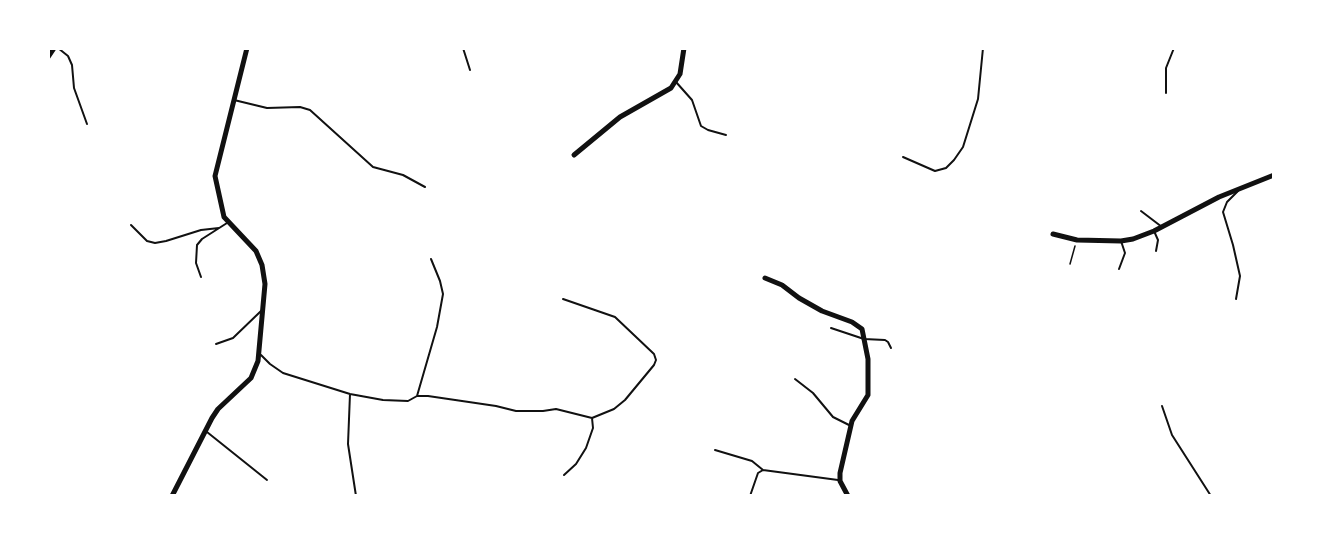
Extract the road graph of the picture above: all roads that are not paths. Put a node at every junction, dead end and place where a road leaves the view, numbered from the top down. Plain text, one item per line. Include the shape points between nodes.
1 (56, 48) edge
2 (247, 48) edge
3 (463, 48) edge
4 (684, 48) edge
5 (983, 48) edge
6 (1174, 48) edge
7 (48, 57) edge
8 (470, 70) dead end
9 (676, 82) junction
10 (1166, 93) dead end
11 (234, 100) junction
12 (87, 124) dead end
13 (726, 135) dead end
14 (574, 155) dead end
15 (903, 157) dead end
16 (1274, 175) edge
17 (425, 186) dead end
18 (1240, 189) junction
19 (1141, 211) dead end
20 (227, 223) junction
21 (131, 225) dead end
22 (1162, 227) junction
23 (219, 228) junction
24 (1154, 231) junction
25 (1053, 234) dead end
26 (1121, 241) junction
27 (1156, 251) dead end
28 (431, 259) dead end
29 (1119, 269) dead end
30 (201, 277) dead end
31 (765, 278) dead end
32 (563, 299) dead end
33 (1236, 299) dead end
34 (263, 309) junction
35 (831, 328) dead end
36 (864, 339) junction
37 (216, 344) dead end
38 (891, 348) dead end
39 (259, 352) junction
40 (795, 379) dead end
41 (350, 394) junction
42 (417, 396) junction
43 (1162, 406) dead end
44 (592, 418) junction
45 (851, 426) junction
46 (205, 430) junction
47 (715, 450) dead end
48 (763, 470) junction
49 (564, 475) dead end
50 (267, 480) dead end
51 (840, 481) junction
52 (172, 496) edge
53 (356, 496) edge
54 (750, 496) edge
55 (848, 496) edge
56 (1211, 496) edge

1 - 7 street
1 - 12 lane via 68,56 72,65 74,88
2 - 11 street
3 - 8 lane
4 - 9 street
5 - 15 lane via 978,99 963,147 954,160 935,171
6 - 10 lane via 1166,68
9 - 13 lane via 693,100 701,126
9 - 14 street via 620,117
11 - 17 lane via 267,108 310,110 374,167
11 - 20 street via 215,176
16 - 18 street
18 - 22 street
18 - 33 lane via 1223,212 1240,276
19 - 22 lane
20 - 23 lane
20 - 34 street via 245,237 262,265 266,284
21 - 23 lane via 147,241 155,243
22 - 24 street
23 - 30 lane via 197,245 196,263
24 - 26 street
24 - 27 lane via 1158,240
25 - 26 street via 1077,240
26 - 29 lane via 1125,253
28 - 42 lane via 443,294
31 - 36 street via 861,327
32 - 44 lane via 615,316 656,360 614,410
34 - 37 lane via 233,338
34 - 39 street
35 - 36 lane
36 - 38 lane via 885,340
36 - 45 street via 868,395
39 - 41 lane via 283,373
39 - 46 street via 251,378 218,409
40 - 45 lane via 833,417
41 - 42 lane via 391,401 408,401
41 - 53 lane via 348,444
42 - 44 lane via 516,411 556,409
43 - 56 lane via 1172,435
44 - 49 lane via 586,448
45 - 51 street
46 - 50 lane
46 - 52 street
47 - 48 lane via 741,457
48 - 51 lane
48 - 54 lane via 758,473
51 - 55 street

